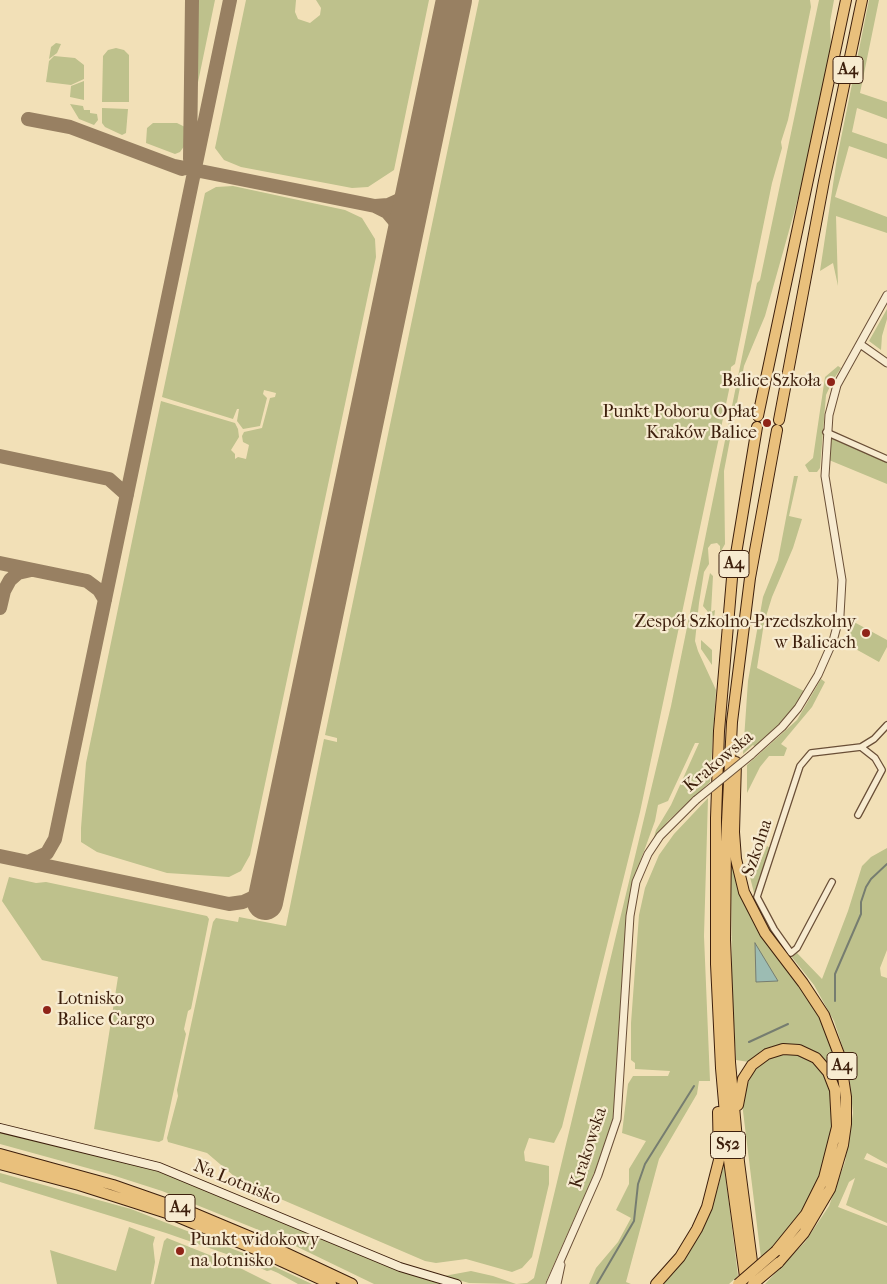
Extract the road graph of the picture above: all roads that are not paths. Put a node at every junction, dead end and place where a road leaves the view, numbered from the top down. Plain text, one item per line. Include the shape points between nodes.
1 (846, 0) edge
2 (862, 0) edge
3 (887, 295) edge
4 (860, 344) junction
5 (887, 363) edge
6 (826, 432) junction
7 (887, 459) edge
8 (738, 680) junction
9 (887, 725) edge
10 (861, 747) junction
11 (858, 815) dead end
12 (832, 882) dead end
13 (721, 1068) junction
14 (0, 1128) edge
15 (736, 1128) junction
16 (0, 1154) edge
17 (0, 1164) edge
18 (562, 1260) junction
19 (332, 1284) edge
20 (352, 1284) edge
21 (457, 1284) edge
22 (550, 1284) edge
23 (557, 1284) edge
24 (656, 1284) edge
25 (738, 1284) edge
26 (746, 1284) edge
27 (754, 1284) edge

1 - 13 highway, A4 via 758,421 732,578 719,731 716,919
2 - 8 highway, A4 via 824,181 750,578
3 - 4 street, Krakowska
4 - 5 street
4 - 6 street, Krakowska via 834,393
6 - 7 street
6 - 18 street, Krakowska, bridge via 825,476 842,580 837,629 825,661 804,700 782,727 696,800 660,836 648,854 636,882 630,916 617,1119
8 - 15 highway, A4 via 730,756 725,879 727,1002
8 - 27 highway, A4, bridge via 734,832 740,880 757,921 816,1001 829,1026 841,1062 846,1098 843,1145 830,1189 804,1233
9 - 10 street
10 - 11 street via 879,762 882,770
10 - 12 street, Szkolna via 810,753 800,766 757,897 791,953 797,948
13 - 24 highway, A4 via 719,1160 711,1196 692,1238
13 - 26 highway, S52 via 729,1160
14 - 21 main road, Na Lotnisko via 160,1167 400,1266
15 - 25 highway, bridge via 743,1079 762,1057 783,1049 799,1050 816,1058 828,1072 835,1090 836,1134 829,1162 811,1206 776,1251
15 - 27 highway, S52
16 - 20 highway, A4 via 114,1185 196,1214
17 - 19 highway, A4 via 87,1187 173,1215
18 - 22 street, Krakowska
18 - 23 street, Krakowska

